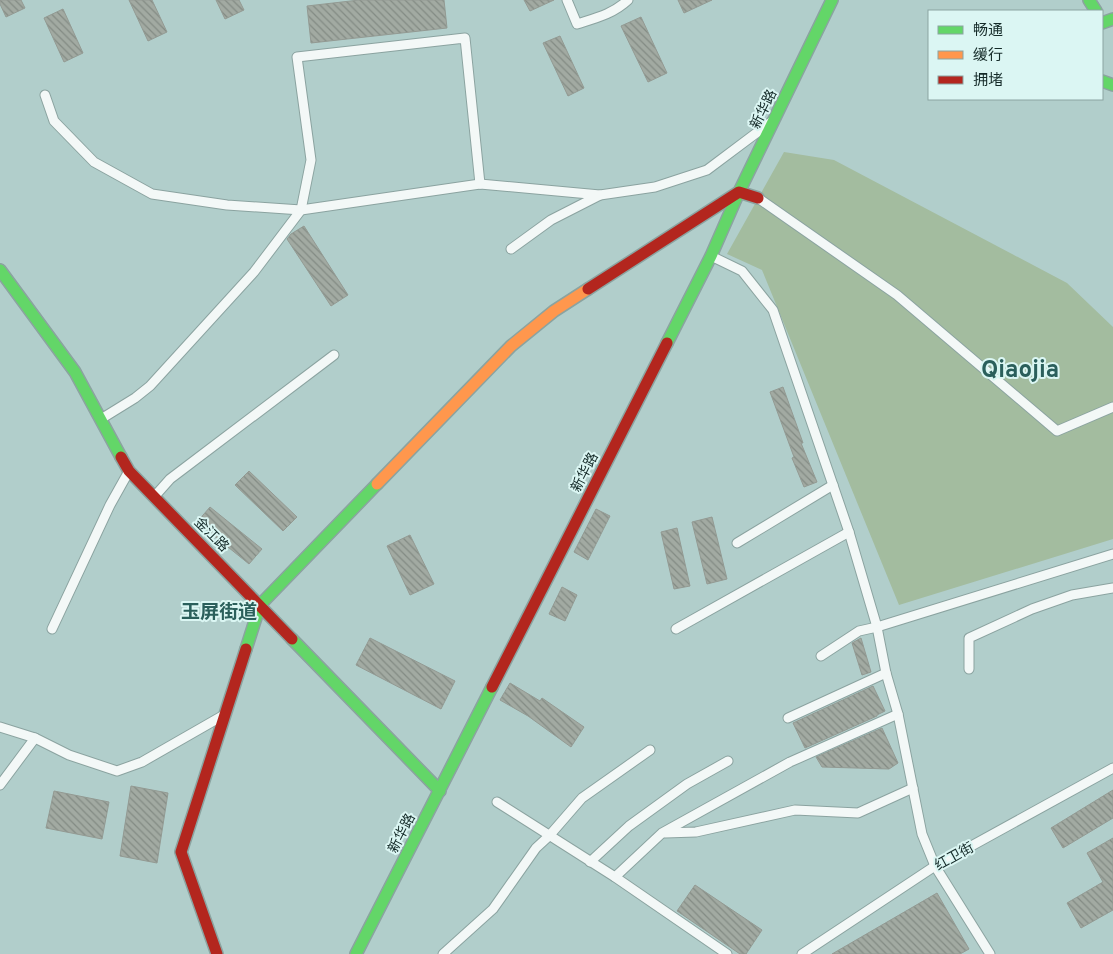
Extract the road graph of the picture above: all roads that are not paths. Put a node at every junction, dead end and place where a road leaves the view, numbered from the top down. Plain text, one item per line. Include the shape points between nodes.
1 (567, 0) edge
2 (628, 0) edge
3 (832, 0) edge
4 (45, 95) dead end
5 (774, 120) junction
6 (480, 184) junction
7 (739, 192) junction
8 (600, 194) junction
9 (758, 198) joint
10 (301, 210) junction
11 (511, 250) dead end
12 (710, 256) junction
13 (0, 270) edge
14 (334, 355) dead end
15 (1113, 407) edge
16 (100, 419) junction
17 (129, 471) junction
18 (833, 485) junction
19 (154, 497) junction
20 (849, 532) junction
21 (737, 544) dead end
22 (1113, 554) edge
23 (1113, 588) edge
24 (260, 604) junction
25 (877, 627) junction
26 (52, 629) dead end
27 (676, 629) dead end
28 (821, 656) dead end
29 (970, 669) dead end
30 (886, 673) junction
31 (898, 714) junction
32 (224, 715) junction
33 (788, 718) dead end
34 (0, 727) edge
35 (35, 738) junction
36 (650, 750) dead end
37 (728, 761) dead end
38 (1113, 768) edge
39 (0, 785) edge
40 (913, 788) junction
41 (440, 791) junction
42 (497, 802) dead end
43 (662, 833) junction
44 (549, 836) junction
45 (590, 862) junction
46 (935, 866) junction
47 (615, 877) junction
48 (989, 952) edge
49 (217, 954) edge
50 (356, 954) edge
51 (444, 954) edge
52 (727, 954) edge
53 (802, 954) edge
54 (978, 954) edge

1 - 2 street via 577,24 602,17
3 - 5 street, 新华路
4 - 10 street via 54,121 94,162 152,194 227,205
5 - 7 street, 新华路
5 - 8 street via 708,170 655,187
6 - 8 street
6 - 10 street
6 - 10 street via 465,38 297,57 311,160
7 - 9 street
7 - 12 street, 新华路
7 - 24 street via 554,311 511,346
8 - 11 street via 551,220
9 - 15 street via 897,296 1057,431
10 - 16 street via 254,272 150,386
12 - 18 street via 742,271 773,310
12 - 41 street, 新华路
13 - 16 street, 金江路 via 75,372
14 - 19 street via 170,479
16 - 17 street, 金江路
17 - 19 street, 金江路
17 - 26 street
18 - 20 street
18 - 21 street
19 - 24 street, 金江路
20 - 25 street
20 - 27 street
22 - 25 street
23 - 29 street via 1072,595 969,638
24 - 32 street
24 - 41 street, 金江路
25 - 28 street via 858,631
25 - 30 street
30 - 31 street
30 - 33 street
31 - 40 street
31 - 43 street via 790,762
32 - 35 street via 142,762 117,771 69,755
32 - 49 street via 181,852
34 - 35 street
35 - 39 street
36 - 44 street via 582,798
37 - 45 street via 687,784 629,826
38 - 46 street, 红卫街
40 - 43 street via 858,813 795,810 696,832
40 - 46 street via 922,834
41 - 50 street, 新华路
42 - 44 street
43 - 47 street
44 - 45 street
44 - 51 street via 536,848 493,909
45 - 47 street
46 - 48 street
46 - 53 street, 红卫街
47 - 52 street
48 - 54 street

